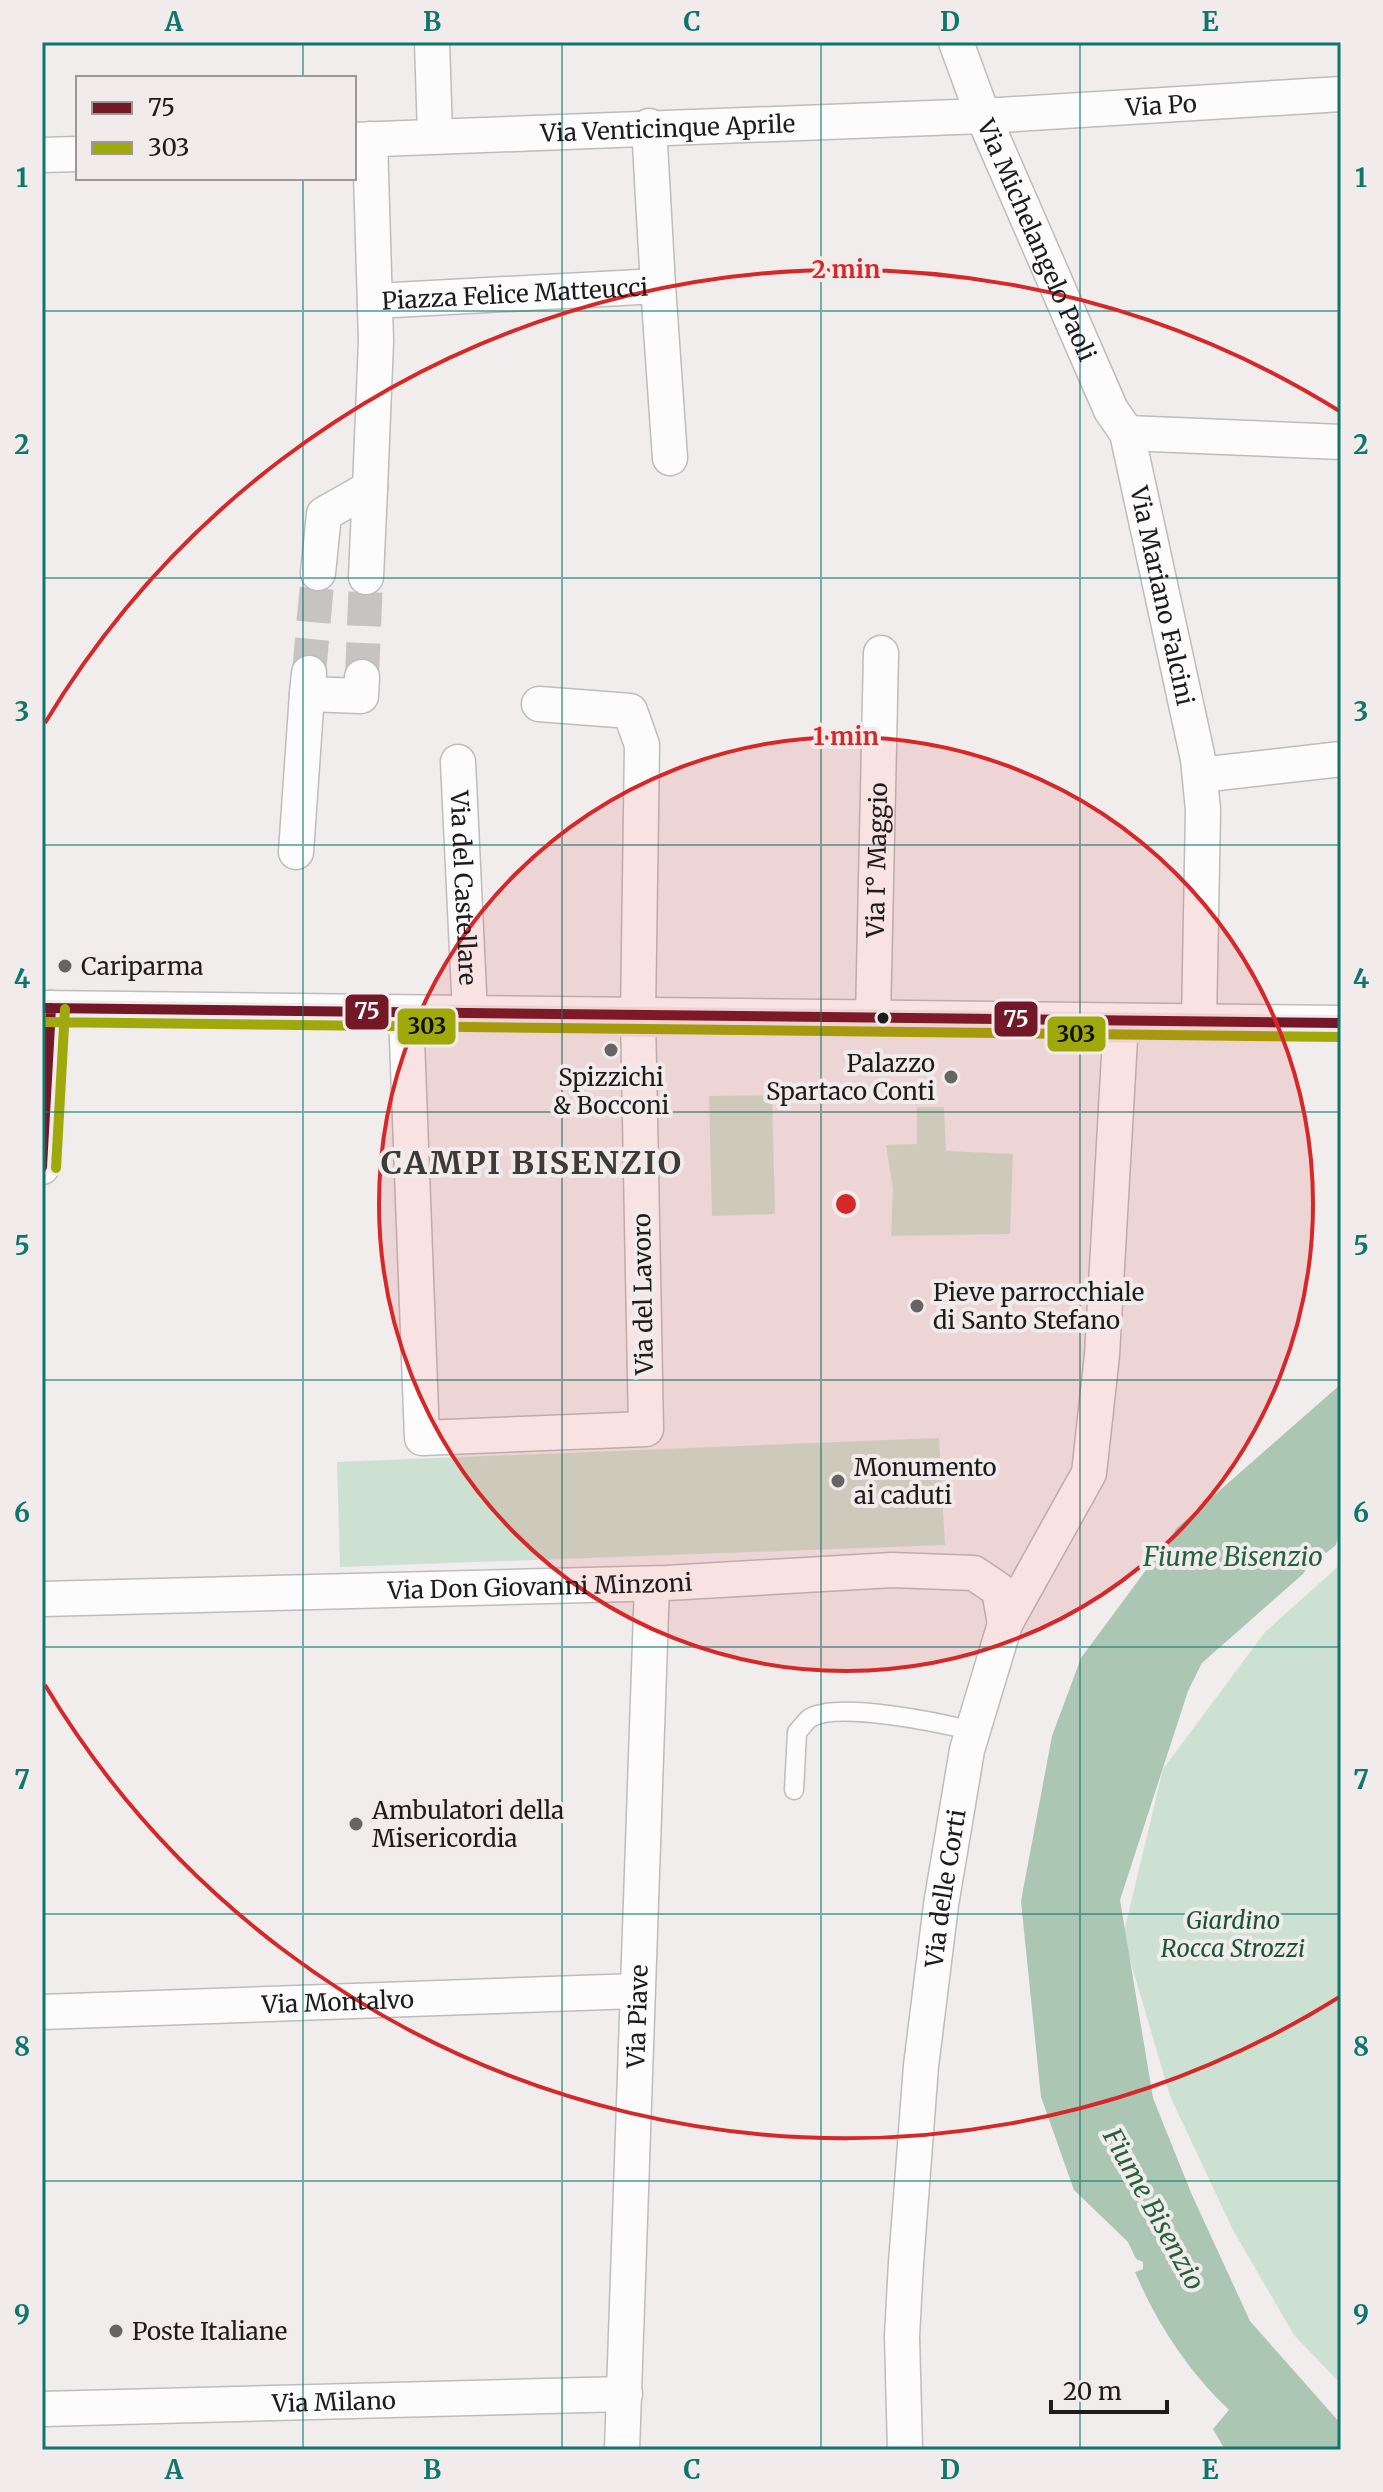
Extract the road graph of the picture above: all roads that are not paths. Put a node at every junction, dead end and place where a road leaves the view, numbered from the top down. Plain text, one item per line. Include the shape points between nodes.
1 (432, 42) edge
2 (956, 42) edge
3 (1341, 94) edge
4 (983, 116) junction
5 (649, 126) junction
6 (435, 135) junction
7 (362, 139) edge
8 (76, 154) edge
9 (42, 155) edge
10 (658, 286) junction
11 (375, 301) junction
12 (1127, 433) junction
13 (1341, 442) edge
14 (670, 458) dead end
15 (370, 488) junction
16 (318, 573) tunnel mouth
17 (366, 577) tunnel mouth
18 (881, 653) dead end
19 (362, 677) dead end
20 (539, 704) dead end
21 (1341, 759) edge
22 (458, 762) dead end
23 (1199, 767) junction
24 (296, 852) dead end
25 (47, 1008) edge
26 (406, 1013) junction
27 (470, 1013) junction
28 (638, 1015) junction
29 (873, 1018) junction
30 (1121, 1021) junction
31 (1199, 1022) junction
32 (1341, 1023) edge
33 (42, 1167) edge
34 (652, 1584) junction
35 (42, 1599) edge
36 (1005, 1624) junction
37 (973, 1731) junction
38 (794, 1790) dead end
39 (636, 1991) junction
40 (42, 2012) edge
41 (625, 2394) junction
42 (42, 2409) edge
43 (622, 2450) edge
44 (905, 2450) edge

1 - 6 street
2 - 4 street, Via Michelangelo Paoli
3 - 4 street, Via Po
4 - 5 street, Via Venticinque Aprile
4 - 12 street, Via Michelangelo Paoli via 1111,410
5 - 6 street, Via Venticinque Aprile
5 - 10 street, Piazza Felice Matteucci
6 - 7 street, Via Venticinque Aprile
7 - 11 street, Piazza Felice Matteucci
8 - 9 street
10 - 11 street, Piazza Felice Matteucci
10 - 14 street
11 - 15 street
12 - 13 street
12 - 23 street, Via Mariano Falcini
15 - 16 street via 324,514
15 - 17 street
18 - 29 street, Via I° Maggio
19 - 24 street via 361,696 308,683
20 - 28 street, Via del Lavoro via 630,711 642,745
21 - 23 street
22 - 27 street, Via del Castellare
23 - 31 street, Via Mariano Falcini
25 - 26 street
25 - 33 street
26 - 27 street
26 - 28 street, Via del Lavoro via 422,1438 646,1429
27 - 28 street
28 - 29 street
29 - 30 street
30 - 31 street
30 - 36 street, Via delle Corti via 1102,1355 1089,1473
31 - 32 street
34 - 35 street, Via Don Giovanni Minzoni
34 - 36 street, Via Don Giovanni Minzoni via 892,1570 974,1573 999,1590
34 - 39 street, Via Piave
36 - 37 street, Via delle Corti
37 - 38 lane via 852,1712 812,1717 797,1732
37 - 44 street, Via delle Corti via 941,1905 921,2066 902,2336
39 - 40 street, Via Montalvo
39 - 41 street, Via Piave
41 - 42 street, Via Milano
41 - 43 street, Via Piave

